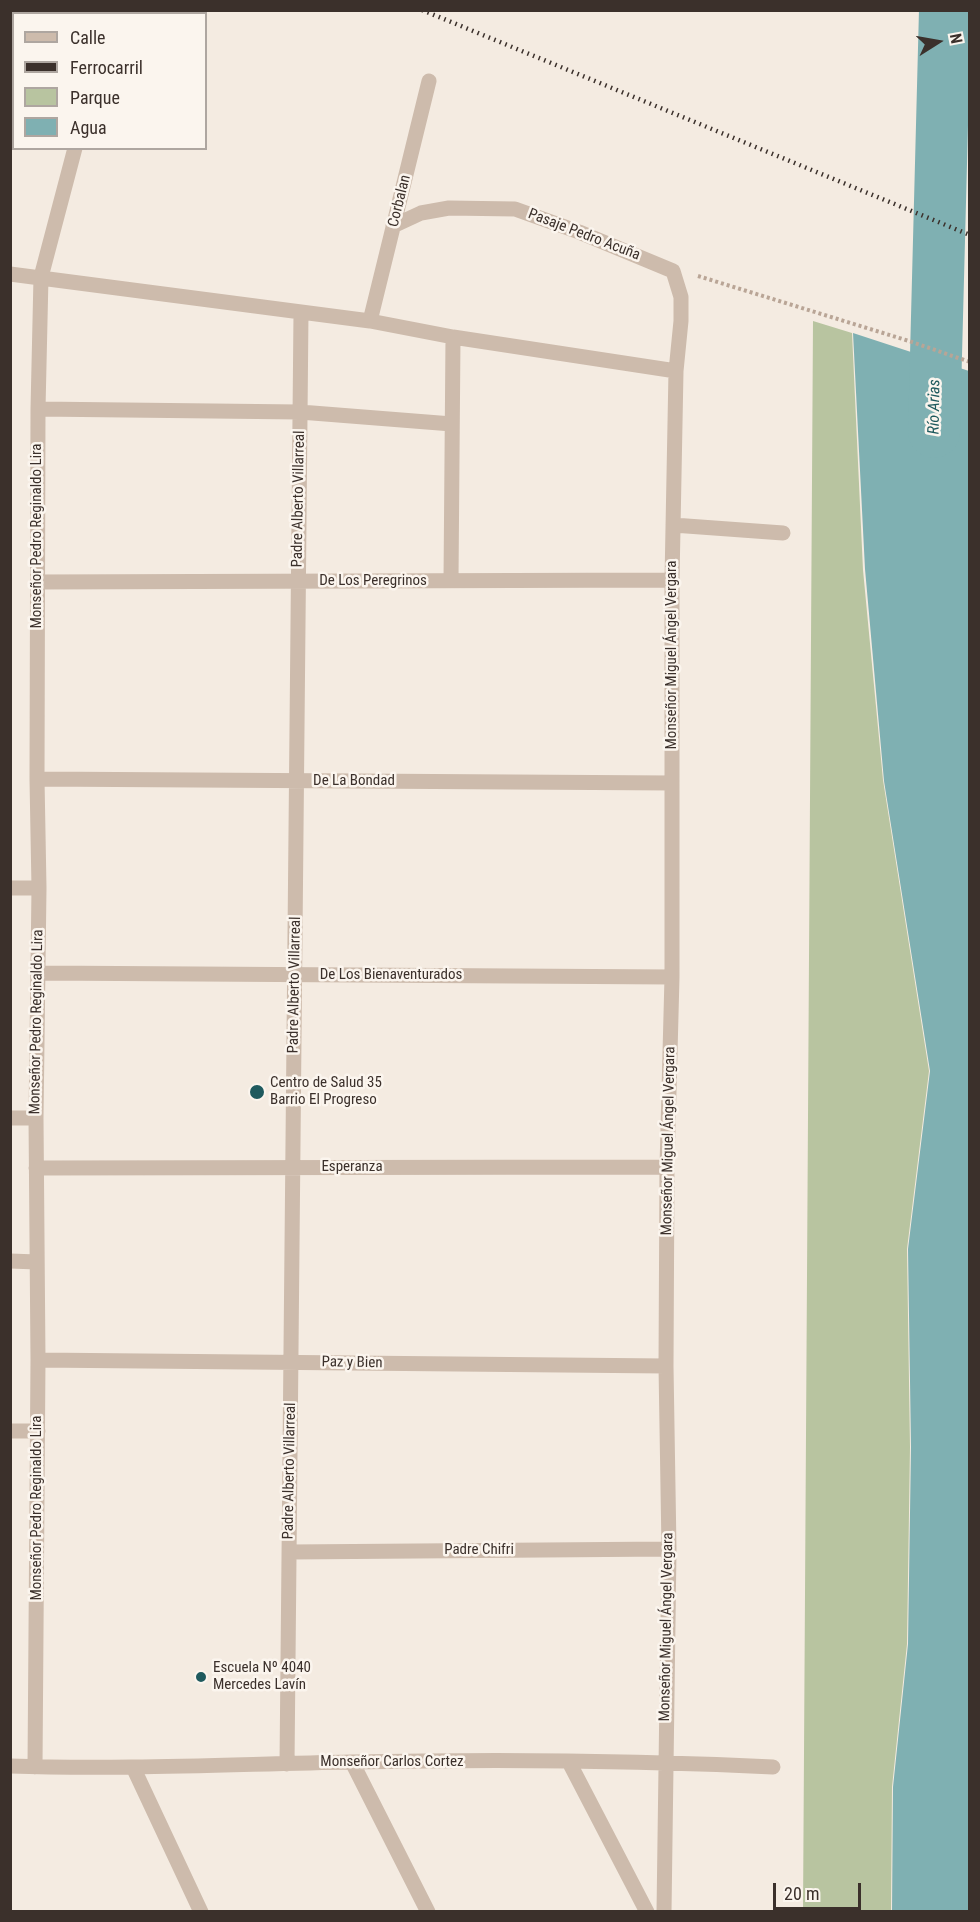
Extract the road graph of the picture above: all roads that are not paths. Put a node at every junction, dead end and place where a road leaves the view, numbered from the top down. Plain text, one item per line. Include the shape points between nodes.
1 (429, 81) dead end
2 (74, 150) edge
3 (393, 226) junction
4 (10, 274) edge
5 (41, 277) junction
6 (301, 313) junction
7 (370, 321) junction
8 (453, 337) junction
9 (676, 371) junction
10 (38, 409) junction
11 (300, 412) junction
12 (452, 424) junction
13 (673, 525) junction
14 (783, 533) dead end
15 (451, 580) junction
16 (672, 580) junction
17 (298, 581) junction
18 (38, 582) junction
19 (37, 779) junction
20 (297, 781) junction
21 (672, 783) junction
22 (10, 888) edge
23 (39, 888) junction
24 (39, 973) junction
25 (295, 974) junction
26 (672, 977) junction
27 (10, 1118) edge
28 (36, 1118) junction
29 (293, 1167) junction
30 (667, 1167) junction
31 (36, 1168) junction
32 (10, 1261) edge
33 (37, 1262) junction
34 (38, 1360) junction
35 (291, 1362) junction
36 (666, 1366) junction
37 (10, 1431) edge
38 (38, 1431) junction
39 (669, 1549) junction
40 (290, 1552) junction
41 (352, 1762) junction
42 (569, 1762) junction
43 (665, 1762) junction
44 (287, 1764) junction
45 (10, 1766) edge
46 (35, 1767) junction
47 (133, 1767) junction
48 (772, 1767) dead end
49 (201, 1911) edge
50 (428, 1911) edge
51 (647, 1911) edge
52 (664, 1911) edge

1 - 3 street, Corbalan
2 - 5 street, Monseñor Pedro Reginaldo Lira
3 - 7 street, Corbalan
3 - 9 street, Pasaje Pedro Acuña via 421,213 449,208 515,209 673,270 681,297
4 - 5 street
5 - 6 street
5 - 10 street, Monseñor Pedro Reginaldo Lira
6 - 7 street
6 - 11 street, Padre Alberto Villarreal
7 - 8 street
8 - 9 street
8 - 12 street
9 - 13 street, Monseñor Miguel Ángel Vergara
10 - 11 street
10 - 18 street, Monseñor Pedro Reginaldo Lira
11 - 12 street
11 - 17 street, Padre Alberto Villarreal
12 - 15 street
13 - 14 street
13 - 16 street, Monseñor Miguel Ángel Vergara
15 - 16 street, De Los Peregrinos
15 - 17 street, De Los Peregrinos
16 - 21 street, Monseñor Miguel Ángel Vergara
17 - 18 street, De Los Peregrinos
17 - 20 street, Padre Alberto Villarreal
18 - 19 street, Monseñor Pedro Reginaldo Lira
19 - 20 street, De La Bondad
19 - 23 street, Monseñor Pedro Reginaldo Lira
20 - 21 street, De La Bondad
20 - 25 street, Padre Alberto Villarreal
21 - 26 street, Monseñor Miguel Ángel Vergara
22 - 23 street
23 - 24 street, Monseñor Pedro Reginaldo Lira
24 - 25 street, De Los Bienaventurados
24 - 28 street, Monseñor Pedro Reginaldo Lira
25 - 26 street, De Los Bienaventurados
25 - 29 street, Padre Alberto Villarreal
26 - 30 street, Monseñor Miguel Ángel Vergara
27 - 28 street
28 - 31 street, Monseñor Pedro Reginaldo Lira
29 - 30 street, Esperanza
29 - 31 street, Esperanza
29 - 35 street, Padre Alberto Villarreal
30 - 36 street, Monseñor Miguel Ángel Vergara
31 - 33 street, Monseñor Pedro Reginaldo Lira
32 - 33 street
33 - 34 street, Monseñor Pedro Reginaldo Lira
34 - 35 street, Paz y Bien
34 - 38 street, Monseñor Pedro Reginaldo Lira
35 - 36 street, Paz y Bien
35 - 40 street, Padre Alberto Villarreal
36 - 39 street, Monseñor Miguel Ángel Vergara
37 - 38 street
38 - 46 street, Monseñor Pedro Reginaldo Lira
39 - 40 street, Padre Chifri
39 - 43 street, Monseñor Miguel Ángel Vergara
40 - 44 street, Padre Alberto Villarreal
41 - 42 street, Monseñor Carlos Cortez
41 - 44 street, Monseñor Carlos Cortez
41 - 50 street
42 - 43 street, Monseñor Carlos Cortez
42 - 51 street
43 - 48 street, Monseñor Carlos Cortez
43 - 52 street, Monseñor Miguel Ángel Vergara
44 - 47 street, Monseñor Carlos Cortez
45 - 46 street, Monseñor Carlos Cortez
46 - 47 street, Monseñor Carlos Cortez
47 - 49 street

